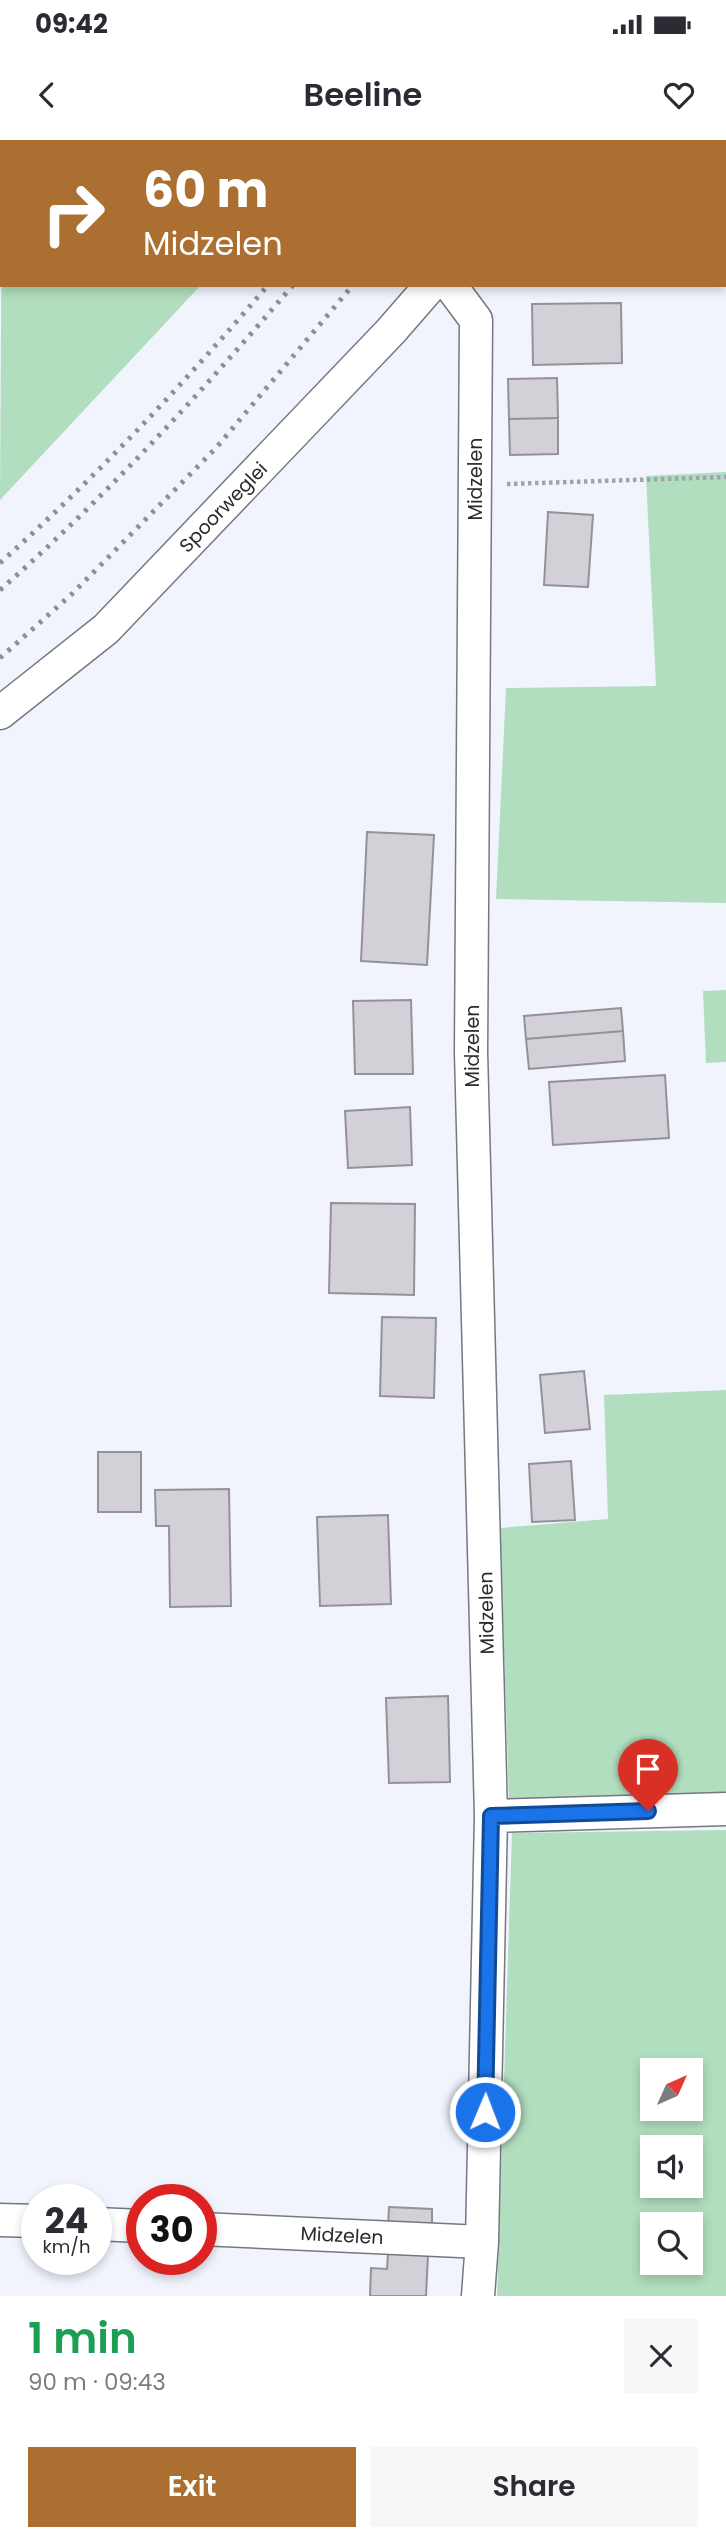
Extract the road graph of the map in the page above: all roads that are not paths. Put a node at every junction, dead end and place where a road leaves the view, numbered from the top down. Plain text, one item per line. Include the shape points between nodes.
1 (429, 287) edge
2 (451, 287) edge
3 (0, 713) edge
4 (726, 1809) edge
5 (491, 1816) junction
6 (0, 2220) edge
7 (21, 2221) edge
8 (217, 2230) edge
9 (482, 2242) junction
10 (478, 2296) edge

1 - 3 street, Spoorweglei via 106,629
2 - 5 street, Midzelen via 476,320 471,1052
4 - 5 street
5 - 9 street, Midzelen
6 - 7 street
8 - 9 street, Midzelen
9 - 10 street, Midzelen

